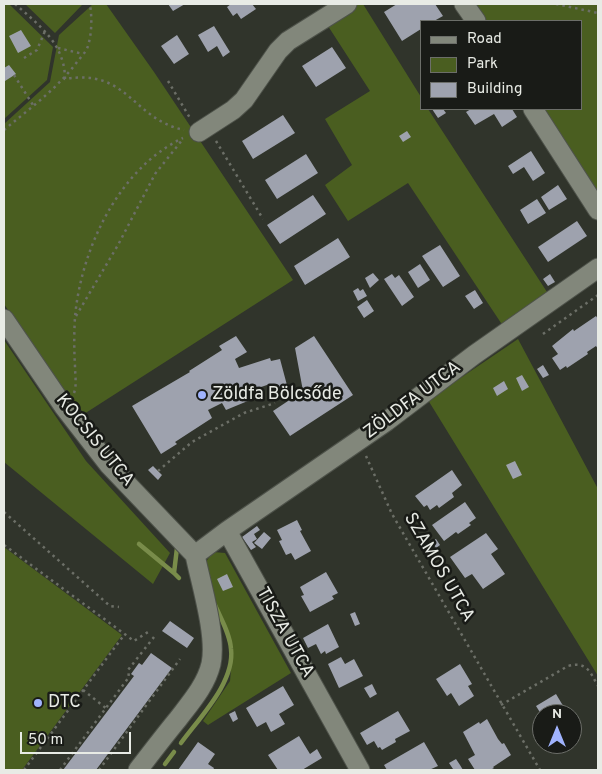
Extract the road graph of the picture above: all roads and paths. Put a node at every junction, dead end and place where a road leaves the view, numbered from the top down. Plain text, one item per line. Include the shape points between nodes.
1 (15, 4) edge
2 (90, 4) edge
3 (347, 4) edge
4 (464, 4) edge
5 (556, 4) edge
6 (598, 13) edge
7 (475, 20) edge
8 (45, 31) junction
9 (58, 48) junction
10 (83, 54) junction
11 (24, 58) dead end
12 (14, 75) dead end
13 (65, 79) junction
14 (168, 81) dead end
15 (33, 105) junction
16 (534, 110) edge
17 (203, 129) junction
18 (4, 130) edge
19 (598, 210) edge
20 (263, 219) dead end
21 (598, 268) edge
22 (598, 295) edge
23 (4, 319) edge
24 (75, 319) junction
25 (543, 334) dead end
26 (275, 403) dead end
27 (65, 408) junction
28 (359, 440) junction
29 (158, 471) dead end
30 (4, 512) edge
31 (226, 531) junction
32 (4, 545) edge
33 (195, 555) junction
34 (119, 607) dead end
35 (148, 632) dead end
36 (124, 635) junction
37 (154, 637) dead end
38 (180, 659) dead end
39 (598, 686) edge
40 (83, 690) junction
41 (501, 705) junction
42 (107, 709) junction
43 (24, 770) edge
44 (60, 770) edge
45 (99, 770) edge
46 (138, 770) edge
47 (360, 770) edge
48 (540, 770) edge

1 - 8 path
2 - 10 path via 91,32
3 - 17 street via 288,41 244,100
4 - 7 street
5 - 6 path
8 - 9 path
8 - 11 path via 37,50
9 - 10 path
9 - 13 path via 65,67
10 - 13 path
12 - 15 path
13 - 15 path
13 - 17 path via 91,77 104,80 161,122 174,128
14 - 17 path
15 - 18 path
16 - 19 street
17 - 20 path
21 - 28 street, ZÖLDFA UTCA
22 - 25 path
23 - 27 street, KOCSIS UTCA
24 - 24 path via 155,174 184,138 147,161 117,196 81,276
24 - 27 path via 75,390
26 - 29 path via 244,413 192,442
27 - 33 street, KOCSIS UTCA via 109,465
28 - 31 street, ZÖLDFA UTCA
28 - 41 path, SZAMOS UTCA via 392,514
30 - 34 path via 110,606
31 - 33 street
31 - 47 street, TISZA UTCA
32 - 36 path
33 - 46 street via 212,644 211,662 197,694
35 - 36 path via 134,641
36 - 40 path
37 - 42 path via 128,670 129,677
38 - 45 path
39 - 41 path via 589,670 577,664 568,666
40 - 42 path
40 - 43 path
41 - 48 path, SZAMOS UTCA
42 - 44 path

